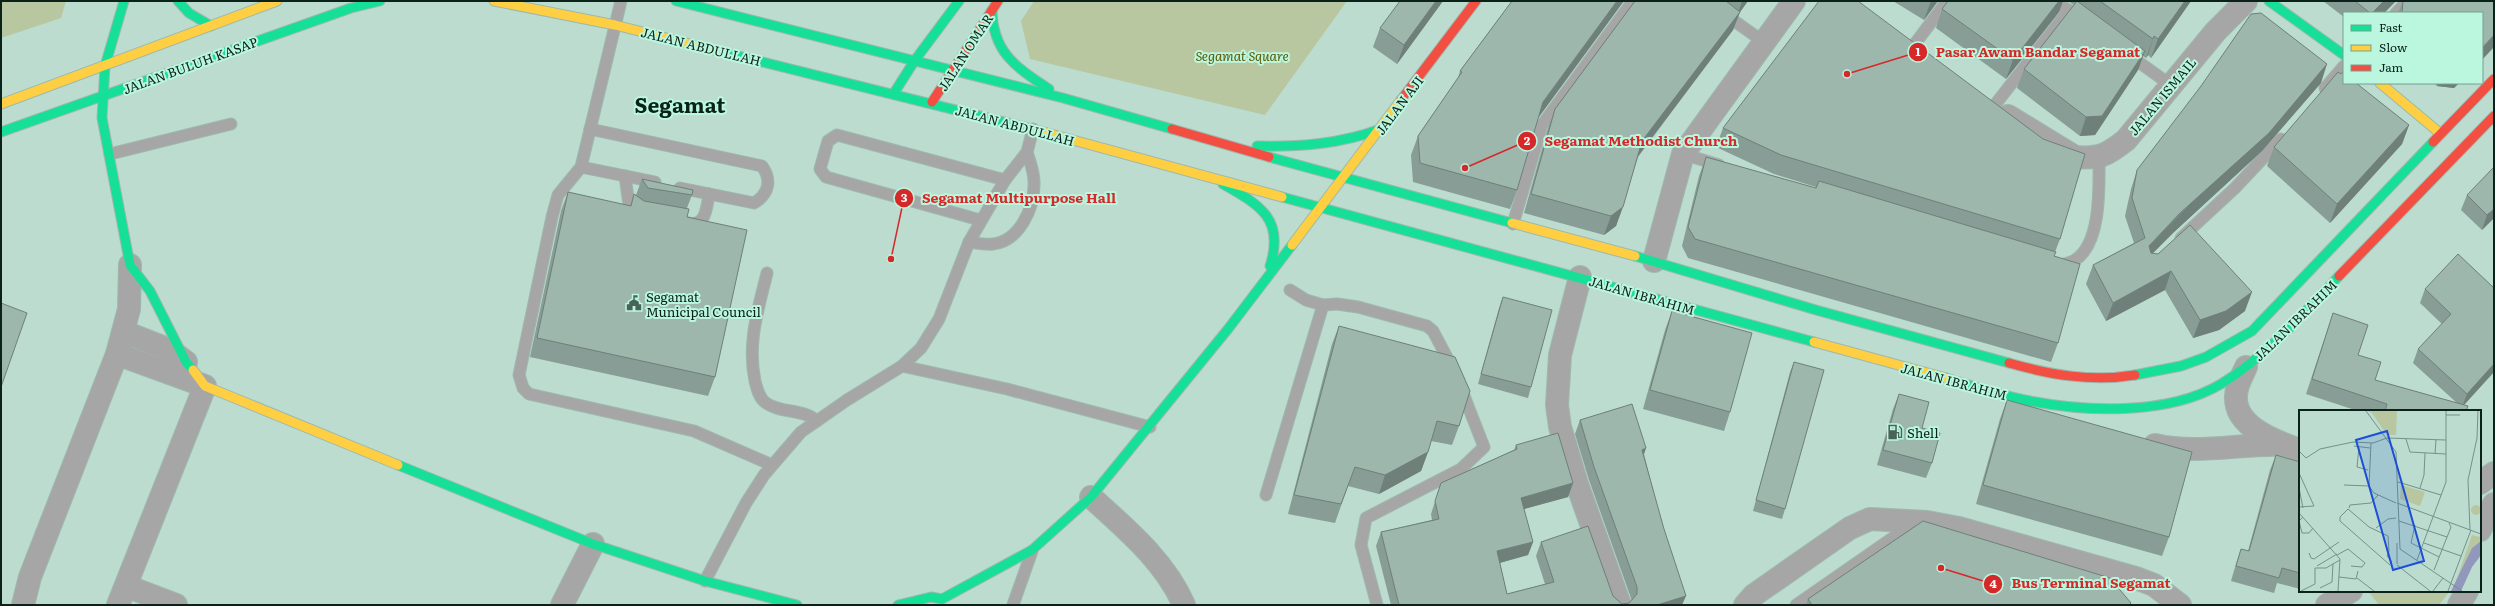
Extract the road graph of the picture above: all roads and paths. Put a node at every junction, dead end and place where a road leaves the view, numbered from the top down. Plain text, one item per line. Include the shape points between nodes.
1 (124, 1) edge
2 (178, 1) edge
3 (276, 1) edge
4 (380, 1) edge
5 (494, 1) edge
6 (620, 1) edge
7 (676, 1) edge
8 (959, 1) edge
9 (998, 1) edge
10 (1476, 1) edge
11 (1632, 1) edge
12 (1706, 1) edge
13 (1794, 1) edge
14 (1947, 1) edge
15 (2056, 1) edge
16 (2246, 1) edge
17 (2269, 1) edge
18 (2408, 1) edge
19 (992, 10) junction
20 (2069, 10) junction
21 (2397, 12) edge
22 (615, 25) junction
23 (211, 26) junction
24 (2093, 28) edge
25 (1893, 36) edge
26 (1764, 42) junction
27 (2117, 46) edge
28 (1911, 49) junction
29 (2343, 54) edge
30 (915, 60) junction
31 (1930, 62) edge
32 (105, 66) junction
33 (2343, 67) edge
34 (953, 70) junction
35 (2494, 80) edge
36 (2381, 84) edge
37 (2172, 86) junction
38 (894, 93) junction
39 (1975, 93) edge
40 (2318, 96) edge
41 (102, 97) junction
42 (1063, 98) junction
43 (932, 102) junction
44 (1, 104) edge
45 (1994, 106) junction
46 (2494, 116) edge
47 (231, 124) dead end
48 (590, 129) junction
49 (1033, 129) junction
50 (1381, 129) junction
51 (1, 132) edge
52 (2288, 132) edge
53 (2441, 134) junction
54 (1220, 143) junction
55 (1026, 152) junction
56 (110, 154) junction
57 (1683, 154) junction
58 (2099, 157) junction
59 (582, 167) junction
60 (1728, 168) edge
61 (625, 176) junction
62 (1343, 178) junction
63 (1213, 179) junction
64 (1005, 180) junction
65 (709, 194) junction
66 (1320, 208) junction
67 (654, 216) edge
68 (980, 220) junction
69 (677, 221) edge
70 (1513, 224) junction
71 (969, 242) junction
72 (2170, 248) edge
73 (1654, 261) junction
74 (2045, 264) edge
75 (130, 265) junction
76 (767, 273) dead end
77 (1580, 277) junction
78 (1263, 282) junction
79 (1290, 290) dead end
80 (1323, 305) junction
81 (124, 332) junction
82 (117, 354) junction
83 (186, 362) junction
84 (902, 366) junction
85 (2246, 367) junction
86 (205, 386) junction
87 (2025, 400) junction
88 (817, 421) junction
89 (1150, 427) junction
90 (2092, 428) edge
91 (2137, 441) edge
92 (2293, 447) edge
93 (772, 465) junction
94 (2494, 473) edge
95 (2481, 482) edge
96 (1266, 495) dead end
97 (1091, 497) junction
98 (2494, 504) edge
99 (1917, 521) junction
100 (2481, 528) edge
101 (593, 544) junction
102 (1032, 550) junction
103 (705, 581) junction
104 (2349, 592) edge
105 (2352, 592) edge
106 (2466, 592) edge
107 (122, 595) edge
108 (945, 602) edge
109 (23, 605) edge
110 (176, 605) edge
111 (562, 605) edge
112 (797, 605) edge
113 (898, 605) edge
114 (1013, 605) edge
115 (1184, 605) edge
116 (1377, 605) edge
117 (1620, 605) edge
118 (1745, 605) edge
119 (1796, 605) edge
120 (2180, 605) edge
121 (2327, 605) edge
122 (2359, 605) edge
123 (2459, 605) edge

1 - 32 main road
2 - 23 main road via 189,13
3 - 23 main road
4 - 41 main road, JALAN BULUH KASAP via 351,8
5 - 22 main road
6 - 22 lane
7 - 30 main road
8 - 30 main road
9 - 19 main road, JALAN OMAR
10 - 50 main road, JALAN AJI
11 - 70 lane via 1542,125
12 - 26 lane
13 - 26 street
14 - 28 lane
15 - 20 lane
16 - 37 street, JALAN ISMAIL via 2216,31
17 - 29 main road
18 - 21 lane
19 - 34 main road, JALAN OMAR
19 - 42 main road via 992,34 1004,54 1034,79
20 - 24 lane
20 - 45 lane
22 - 38 main road, JALAN ABDULLAH
22 - 48 lane
23 - 32 main road
25 - 28 street
26 - 57 street
27 - 37 lane
28 - 31 street
30 - 34 main road
30 - 38 main road
32 - 41 main road
32 - 44 main road
33 - 40 lane
34 - 42 main road
34 - 43 main road, JALAN OMAR
35 - 53 main road, JALAN IBRAHIM
36 - 53 main road
37 - 58 street, JALAN ISMAIL via 2126,140 2108,154
38 - 43 main road, JALAN ABDULLAH
39 - 45 street, JALAN ISMAIL
41 - 51 main road, JALAN BULUH KASAP
41 - 56 main road via 102,118
42 - 54 main road
43 - 49 main road, JALAN ABDULLAH
45 - 58 street, JALAN ISMAIL via 2076,157
46 - 85 main road, JALAN IBRAHIM via 2275,343
47 - 56 lane
48 - 59 lane
48 - 65 lane via 762,166 768,175 768,187 763,198 754,203
49 - 55 lane
49 - 63 main road, JALAN ABDULLAH
50 - 54 main road via 1334,144 1278,147
50 - 62 main road, JALAN AJI
52 - 72 lane via 2246,177
53 - 73 main road, JALAN IBRAHIM via 2252,331 2229,347 2208,357 2150,375 2118,379 2082,379 2052,375 1816,310
54 - 62 main road
55 - 64 lane
55 - 71 lane via 1034,185 1029,210 1020,228 1008,240 993,245
56 - 75 main road
57 - 60 lane
57 - 73 street
58 - 74 lane via 2098,204 2093,233 2086,249 2075,260 2057,266
59 - 61 lane
59 - 93 lane via 558,195 552,217 519,375 522,388 529,394 694,431
61 - 65 lane
61 - 67 lane via 629,205 638,213
62 - 66 main road, JALAN AJI
62 - 70 main road, JALAN IBRAHIM
63 - 66 main road, JALAN ABDULLAH
63 - 78 main road via 1259,207 1272,221 1277,241 1272,262
64 - 68 lane
64 - 68 lane via 837,135 828,141 820,169 826,176
65 - 69 lane via 702,220 692,224
66 - 77 main road, JALAN IBRAHIM
66 - 78 main road, JALAN AJI
68 - 71 lane
70 - 73 main road, JALAN IBRAHIM
71 - 84 lane via 939,320 921,348
75 - 81 street via 129,309
75 - 83 main road via 150,291
76 - 88 lane via 752,333 751,349 757,391 764,402 778,409 811,415
77 - 87 main road, JALAN IBRAHIM via 1774,333
77 - 117 street via 1560,356 1557,405 1560,426 1577,484
78 - 89 main road
79 - 80 lane via 1306,300
80 - 96 lane
80 - 116 lane via 1358,307 1414,322 1433,331 1449,361 1484,447 1461,469 1366,518 1361,545
81 - 82 street
81 - 83 street via 170,350
82 - 86 street
82 - 109 street via 30,577
83 - 86 main road
84 - 88 lane
84 - 89 lane via 1007,389
85 - 87 main road, JALAN IBRAHIM via 2218,385 2185,398 2151,405 2064,406
85 - 92 street via 2235,397 2245,420 2254,428
86 - 101 main road
86 - 107 street
87 - 90 street via 2037,410
88 - 93 lane via 801,432
89 - 97 main road
91 - 92 street via 2185,450 2255,443
93 - 103 lane via 746,503
94 - 95 street
97 - 102 main road
97 - 115 street via 1149,551
98 - 100 street
99 - 118 street via 1870,519 1850,528 1754,595
99 - 119 lane
99 - 120 street via 1959,528 2136,578 2154,585
101 - 103 main road
101 - 111 street
102 - 108 main road
102 - 114 lane
103 - 112 main road
104 - 121 street
105 - 122 street
106 - 123 street
107 - 110 street
108 - 113 main road via 931,597

